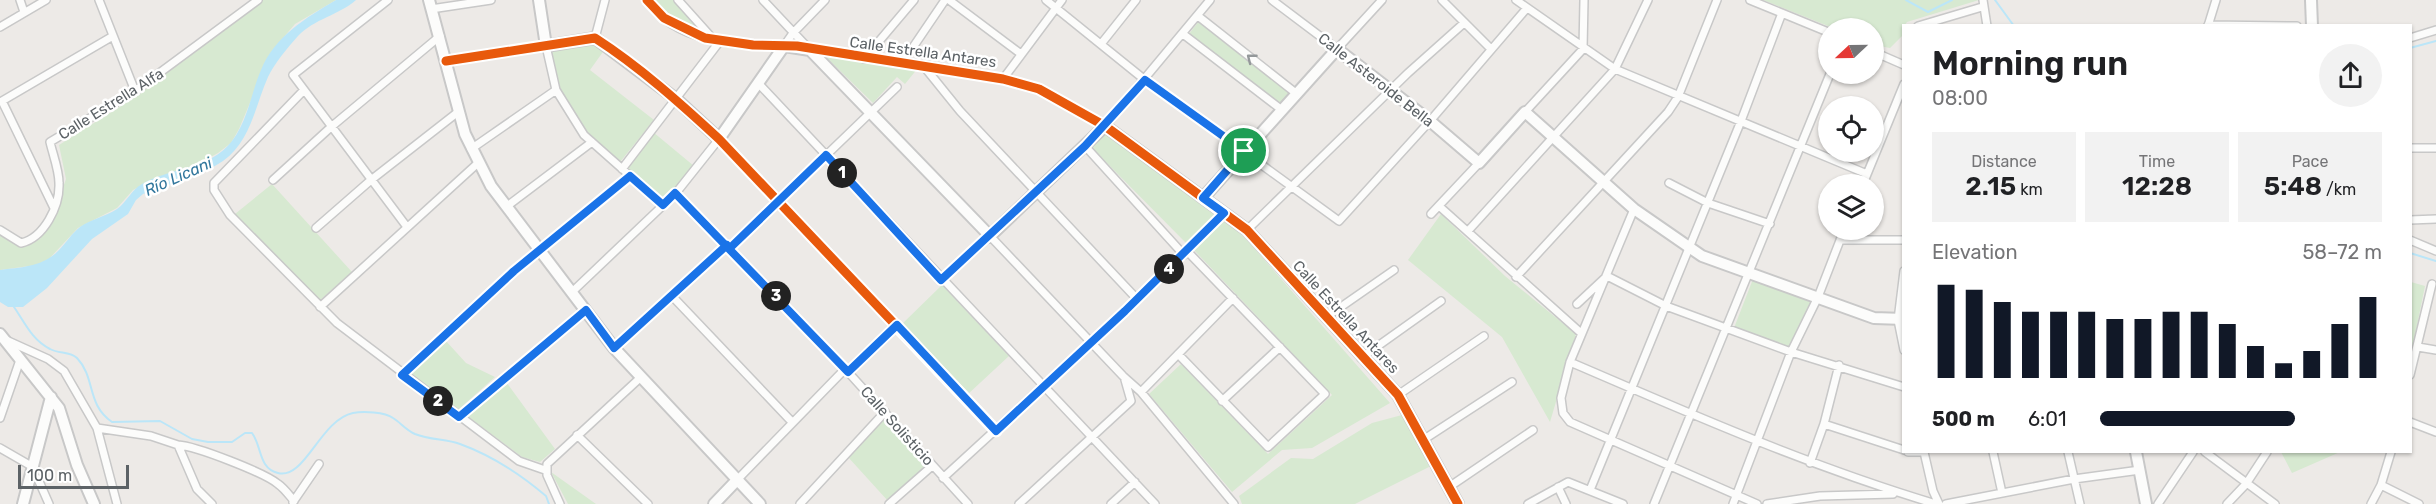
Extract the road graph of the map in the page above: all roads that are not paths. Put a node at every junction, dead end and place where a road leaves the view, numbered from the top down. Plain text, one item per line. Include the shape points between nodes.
1 (20, 0) edge
2 (46, 0) edge
3 (99, 0) edge
4 (258, 0) edge
5 (388, 0) edge
6 (491, 0) edge
7 (539, 0) edge
8 (605, 0) edge
9 (647, 0) edge
10 (678, 0) edge
11 (763, 0) edge
12 (825, 0) edge
13 (914, 0) edge
14 (945, 0) edge
15 (949, 0) edge
16 (1047, 0) edge
17 (1062, 0) edge
18 (1136, 0) edge
19 (1210, 0) edge
20 (1272, 0) edge
21 (1442, 0) edge
22 (1516, 0) edge
23 (1584, 0) edge
24 (1648, 0) edge
25 (1717, 0) edge
26 (1750, 0) edge
27 (2216, 0) edge
28 (2311, 0) edge
29 (1380, 1) edge
30 (1983, 3) edge
31 (430, 5) edge
32 (1056, 8) junction
33 (1527, 8) junction
34 (24, 12) junction
35 (1782, 13) junction
36 (1198, 16) junction
37 (1464, 23) junction
38 (1924, 24) edge
39 (1988, 24) edge
40 (2208, 24) edge
41 (2312, 24) edge
42 (0, 27) edge
43 (1818, 28) edge
44 (2436, 30) edge
45 (793, 33) junction
46 (1183, 34) junction
47 (113, 36) junction
48 (440, 36) junction
49 (2412, 37) edge
50 (595, 38) junction
51 (717, 41) junction
52 (1101, 44) junction
53 (546, 46) junction
54 (784, 46) junction
55 (1337, 49) junction
56 (1491, 49) junction
57 (1583, 49) junction
58 (810, 50) junction
59 (1021, 54) junction
60 (1884, 56) edge
61 (864, 59) junction
62 (446, 61) junction
63 (903, 62) junction
64 (1902, 63) edge
65 (922, 64) junction
66 (1615, 69) junction
67 (1003, 79) junction
68 (1145, 80) junction
69 (759, 84) junction
70 (1826, 84) edge
71 (897, 87) dead end
72 (1902, 89) edge
73 (304, 90) junction
74 (556, 90) junction
75 (135, 91) junction
76 (1390, 92) junction
77 (1297, 94) junction
78 (1678, 98) junction
79 (676, 99) junction
80 (871, 110) junction
81 (1282, 110) junction
82 (458, 112) junction
83 (1525, 112) junction
84 (1430, 121) junction
85 (1741, 121) junction
86 (1105, 126) junction
87 (331, 127) junction
88 (1555, 138) junction
89 (719, 139) junction
90 (592, 142) junction
91 (1085, 146) junction
92 (1802, 146) junction
93 (2412, 148) edge
94 (2436, 148) edge
95 (471, 149) junction
96 (1244, 151) junction
97 (826, 155) junction
98 (478, 163) junction
99 (1479, 163) junction
100 (622, 169) junction
101 (1867, 174) joint
102 (630, 176) junction
103 (273, 180) dead end
104 (370, 180) junction
105 (1602, 182) junction
106 (1669, 183) dead end
107 (1292, 186) junction
108 (1037, 191) junction
109 (675, 193) junction
110 (1203, 198) junction
111 (780, 201) junction
112 (1708, 202) junction
113 (663, 205) junction
114 (1439, 206) junction
115 (506, 207) junction
116 (54, 208) junction
117 (1634, 209) junction
118 (1224, 213) junction
119 (1431, 214) dead end
120 (2436, 219) edge
121 (2412, 220) edge
122 (1770, 225) junction
123 (407, 227) junction
124 (316, 228) dead end
125 (0, 230) edge
126 (1247, 230) junction
127 (1468, 231) junction
128 (990, 236) junction
129 (1840, 240) edge
130 (1884, 240) edge
131 (1902, 240) edge
132 (2412, 241) edge
133 (728, 246) junction
134 (1690, 247) junction
135 (539, 250) junction
136 (2436, 251) edge
137 (1185, 253) junction
138 (1394, 270) dead end
139 (1750, 273) junction
140 (1607, 276) junction
141 (1516, 277) junction
142 (941, 280) junction
143 (2432, 284) dead end
144 (572, 292) junction
145 (672, 296) junction
146 (1902, 296) edge
147 (1818, 297) junction
148 (1233, 298) junction
149 (1137, 299) junction
150 (1441, 301) dead end
151 (1577, 304) dead end
152 (320, 306) junction
153 (1666, 306) junction
154 (586, 310) junction
155 (1325, 318) junction
156 (1900, 320) edge
157 (897, 325) junction
158 (1727, 328) junction
159 (1581, 333) junction
160 (1902, 335) edge
161 (1, 336) edge
162 (1484, 336) dead end
163 (1091, 342) junction
164 (1280, 347) junction
165 (2418, 347) junction
166 (614, 348) junction
167 (2436, 350) edge
168 (1791, 352) junction
169 (1178, 354) junction
170 (1361, 358) junction
171 (20, 360) junction
172 (1570, 362) junction
173 (1839, 365) junction
174 (2412, 368) edge
175 (847, 370) junction
176 (402, 375) junction
177 (1123, 376) junction
178 (640, 378) junction
179 (1512, 382) dead end
180 (1043, 386) junction
181 (1902, 386) edge
182 (1632, 388) junction
183 (1141, 392) junction
184 (1398, 395) junction
185 (51, 396) junction
186 (1222, 401) junction
187 (885, 412) junction
188 (1692, 416) junction
189 (459, 417) junction
190 (0, 418) edge
191 (792, 422) junction
192 (2412, 423) edge
193 (1824, 424) junction
194 (97, 428) junction
195 (1533, 430) dead end
196 (996, 431) junction
197 (2436, 432) edge
198 (577, 435) junction
199 (1090, 436) junction
200 (1423, 440) junction
201 (1609, 440) junction
202 (1758, 442) junction
203 (178, 445) junction
204 (0, 448) edge
205 (1902, 449) edge
206 (1924, 453) edge
207 (1993, 453) edge
208 (2068, 453) edge
209 (2136, 453) edge
210 (2192, 453) edge
211 (2206, 453) edge
212 (2265, 453) edge
213 (2391, 453) edge
214 (1810, 463) junction
215 (319, 464) dead end
216 (932, 466) junction
217 (1670, 467) junction
218 (545, 470) junction
219 (2140, 470) junction
220 (32, 471) junction
221 (944, 478) junction
222 (2074, 479) junction
223 (737, 480) junction
224 (1135, 482) junction
225 (2246, 484) junction
226 (2381, 485) junction
227 (1449, 487) junction
228 (1558, 487) junction
229 (1590, 490) junction
230 (2002, 493) junction
231 (1899, 494) junction
232 (1735, 500) edge
233 (1915, 501) edge
234 (293, 502) edge
235 (23, 504) edge
236 (49, 504) edge
237 (94, 504) edge
238 (117, 504) edge
239 (212, 504) edge
240 (560, 504) edge
241 (648, 504) edge
242 (714, 504) edge
243 (760, 504) edge
244 (800, 504) edge
245 (890, 504) edge
246 (968, 504) edge
247 (1018, 504) edge
248 (1112, 504) edge
249 (1155, 504) edge
250 (1234, 504) edge
251 (1458, 504) edge
252 (1527, 504) edge
253 (1566, 504) edge
254 (1623, 504) edge
255 (1654, 504) edge
256 (1757, 504) edge
257 (1767, 504) edge
258 (1938, 504) edge
259 (1946, 504) edge
260 (2080, 504) edge
261 (2146, 504) edge
262 (2158, 504) edge
263 (2227, 504) edge
264 (2275, 504) edge
265 (2372, 504) edge
266 (2420, 504) edge

1 - 34 street
2 - 34 street
3 - 47 street
4 - 75 street, Calle Estrella Alfa
5 - 73 street via 293,75
6 - 31 street
7 - 53 street
8 - 50 street
9 - 51 street, Calle Estrella Antares via 664,18
10 - 51 street
11 - 45 street
12 - 45 street
13 - 61 street
14 - 63 street
15 - 59 street
16 - 32 street
17 - 32 street
18 - 52 street
19 - 36 street
20 - 55 street, Calle Asteroide Bella
21 - 37 street
22 - 33 street
23 - 57 street
24 - 66 street
25 - 78 street
26 - 35 street
27 - 40 street
28 - 41 street
29 - 55 street
30 - 38 street
30 - 39 street
31 - 48 street
32 - 52 street
32 - 59 street
33 - 56 street
33 - 57 street
34 - 42 street
35 - 43 street
35 - 85 street
36 - 46 street
77 -> 36 street
37 - 56 street
37 - 76 street
44 - 49 street
45 - 54 street
45 - 58 street
46 - 68 street
46 - 81 street
47 - 75 street
47 - 116 street via 2,101
48 - 62 street
48 - 87 street
50 - 53 street
50 - 79 street
51 - 54 street, Calle Estrella Antares
51 - 79 street
52 - 68 street
53 - 62 street
53 - 74 street
54 - 58 street, Calle Estrella Antares
54 - 69 street
55 - 76 street, Calle Asteroide Bella
55 - 77 street
56 - 84 street
57 - 66 street
57 - 83 street
58 - 61 street, Calle Estrella Antares
58 - 80 street
59 - 67 street
60 - 64 street
61 - 63 street, Calle Estrella Antares
62 - 82 street
63 - 65 street, Calle Estrella Antares
65 - 67 street, Calle Estrella Antares
65 - 108 street via 960,111
66 - 78 street
66 - 88 street
67 - 86 street, Calle Estrella Antares via 1040,89
68 - 86 street
68 - 96 street
69 - 89 street
69 - 97 street
70 - 92 street
71 - 80 street
72 - 101 street
73 - 87 street
73 - 152 street via 213,186 230,215
74 - 90 street
74 - 95 street
75 - 116 street, Calle Estrella Alfa via 50,142 60,184
76 - 84 street, Calle Asteroide Bella
76 - 107 street
77 - 81 street
78 - 85 street
78 - 105 street
79 - 89 street
79 - 100 street
80 - 97 street
80 - 128 street
81 - 96 street
82 - 95 street
82 - 104 street
83 - 88 street
83 - 99 street
84 - 99 street, Calle Asteroide Bella
84 - 107 street via 1339,221
85 - 92 street
85 - 112 street
86 - 91 street
86 - 110 street, Calle Estrella Antares
87 - 103 street
87 - 104 street
88 - 105 street
88 - 127 street
89 - 109 street
89 - 111 street
90 - 100 street
90 - 115 street
91 - 108 street
91 - 137 street
92 - 101 street
92 - 122 street
93 - 94 street
95 - 98 street
96 - 107 street
96 - 110 street
97 - 111 street
97 - 142 street
98 - 115 street
98 - 123 street
99 - 114 street
100 - 102 street
102 - 113 street
102 - 135 street
104 - 123 street
104 - 124 street
105 - 117 street
105 - 141 street
106 - 112 street
107 - 126 street
108 - 128 street
108 - 149 street
109 - 113 street
109 - 133 street, Calle Solisticio
110 - 118 street, Calle Estrella Antares
111 - 133 street
111 - 157 street
112 - 122 street
112 - 134 street
113 - 144 street
114 - 119 street
114 - 127 street
115 - 135 street
116 - 125 street, Calle Estrella Alfa via 45,228 29,242 16,242
117 - 134 street
117 - 140 street
118 - 126 street, Calle Estrella Antares
118 - 137 street
120 - 121 street
122 - 139 street
123 - 152 street
126 - 155 street, Calle Estrella Antares
127 - 141 street
128 - 142 street
128 - 163 street
129 - 147 street
130 - 131 street
132 - 136 street
133 - 145 street
133 - 175 street, Calle Solisticio
134 - 139 street via 1702,256
134 - 153 street
135 - 144 street
135 - 176 street
137 - 148 street
137 - 149 street
138 - 155 street
139 - 147 street
139 - 158 street
140 - 151 street
140 - 153 street
140 - 159 street
141 - 159 street
142 - 180 street
143 - 165 street
144 - 154 street
145 - 166 street
145 - 191 street
146 - 156 street
147 - 156 street via 1874,318
147 - 168 street
148 - 164 street
148 - 169 street
149 - 163 street
150 - 170 street
152 - 176 street
153 - 158 street
153 - 182 street
154 - 166 street
154 - 189 street
155 - 170 street, Calle Estrella Antares
156 - 160 street
157 - 175 street
157 - 196 street
158 - 168 street
158 - 188 street
159 - 172 street
161 - 171 street
161 - 194 street via 57,364
162 - 184 street
163 - 177 street
163 - 180 street
164 - 186 street
164 - 186 street via 1325,394 1309,409 1268,447
165 - 167 street
165 - 174 street
166 - 178 street
168 - 173 street
168 - 202 street
169 - 183 street
169 - 186 street
170 - 184 street, Calle Estrella Antares
171 - 185 street
171 - 190 street
172 - 182 street
172 - 201 street via 1561,398 1563,413 1570,422
173 - 181 street
173 - 193 street
175 - 187 street, Calle Solisticio
175 - 191 street
176 - 189 street
177 - 183 street
177 - 199 street via 1131,401
178 - 198 street
178 - 223 street
179 - 200 street
180 - 196 street
180 - 199 street
182 - 188 street
182 - 201 street
183 - 250 street
184 - 200 street, Calle Estrella Antares
185 - 220 street
185 - 237 street via 63,416 77,465
187 - 216 street, Calle Solisticio
187 - 244 street
188 - 202 street
188 - 217 street
189 - 218 street via 519,461
191 - 223 street
192 - 197 street
193 - 205 street
193 - 214 street
194 - 203 street via 151,436
194 - 238 street
195 - 227 street
196 - 221 street
198 - 218 street
198 - 241 street
199 - 224 street
199 - 247 street
200 - 227 street, Calle Estrella Antares
201 - 217 street
201 - 229 street
202 - 214 street
202 - 232 street
203 - 234 street via 214,455 277,483
203 - 239 street via 197,489
204 - 220 street
206 - 258 street
207 - 230 street
208 - 222 street
209 - 219 street
210 - 262 street
211 - 225 street
212 - 225 street
213 - 226 street
214 - 231 street
215 - 234 street
216 - 221 street, Calle Solisticio
216 - 245 street
217 - 232 street
217 - 255 street
218 - 240 street
219 - 222 street
219 - 261 street
220 - 235 street
220 - 236 street
221 - 246 street, Calle Solisticio
222 - 230 street
222 - 260 street
223 - 242 street
223 - 243 street
224 - 248 street
224 - 249 street
225 - 263 street
225 - 264 street
226 - 265 street
226 - 266 street
227 - 251 street, Calle Estrella Antares
228 - 229 street via 1568,482
228 - 252 street
228 - 253 street
229 - 254 street
230 - 259 street
231 - 233 street
231 - 257 street via 1820,496
232 - 256 street
233 - 258 street

